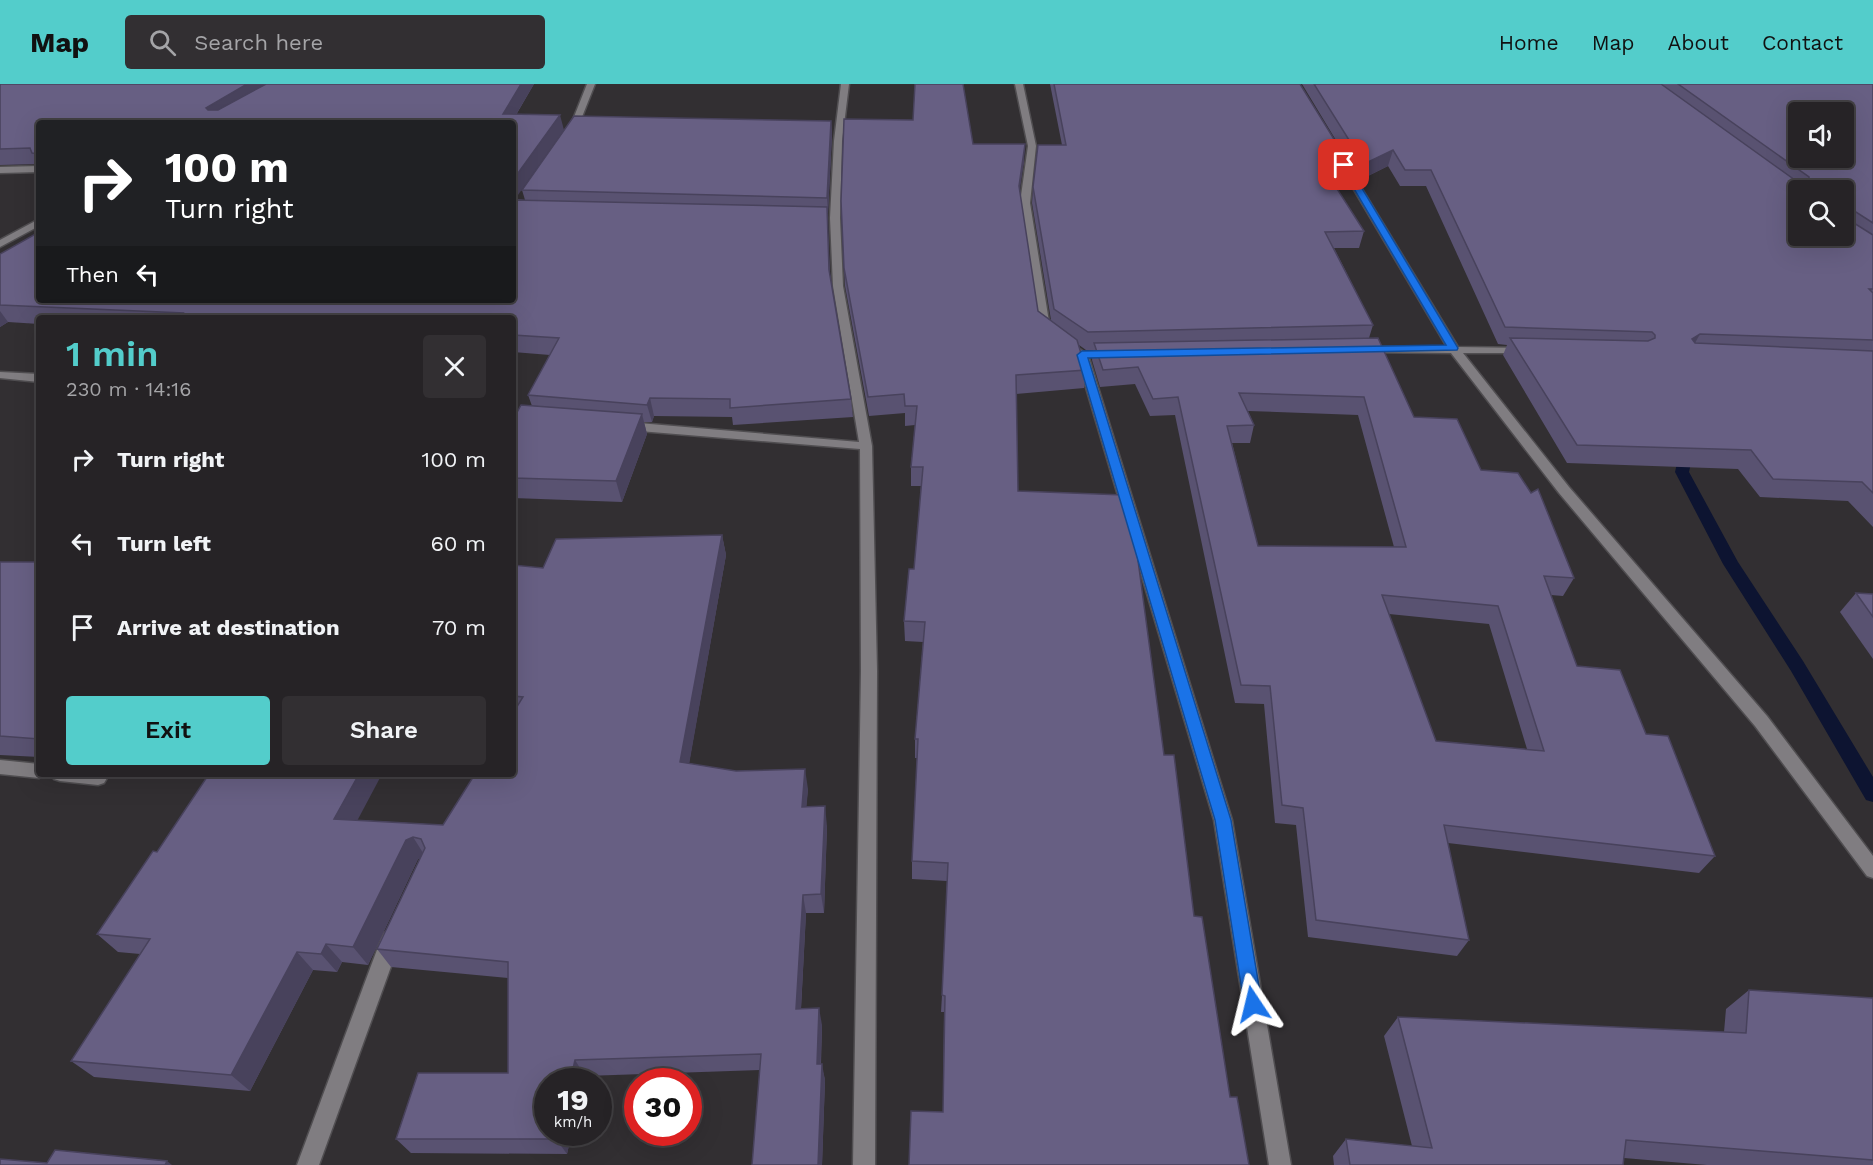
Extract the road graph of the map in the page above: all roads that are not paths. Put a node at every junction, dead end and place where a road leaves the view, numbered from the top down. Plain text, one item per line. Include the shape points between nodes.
1 (591, 84) edge
2 (845, 84) edge
3 (1020, 84) edge
4 (563, 141) edge
5 (1332, 145) edge
6 (36, 169) edge
7 (0, 170) edge
8 (36, 224) edge
9 (0, 244) edge
10 (1453, 348) junction
11 (1358, 350) edge
12 (1535, 350) edge
13 (0, 375) edge
14 (36, 378) edge
15 (619, 426) edge
16 (866, 446) junction
17 (0, 767) edge
18 (36, 771) edge
19 (88, 777) edge
20 (98, 778) dead end
21 (1873, 870) edge
22 (398, 925) edge
23 (308, 1165) edge
24 (864, 1165) edge
25 (1280, 1165) edge

1 - 4 street via 576,122
2 - 16 street via 829,218
3 - 25 street via 1032,146 1025,203 1045,329 1088,355 1223,820
5 - 10 street
6 - 7 street
8 - 9 street
10 - 11 street
10 - 12 street
10 - 21 street via 1564,490 1761,721
13 - 14 street
15 - 16 street
16 - 24 street via 869,683
17 - 18 street
19 - 20 street
22 - 23 street

